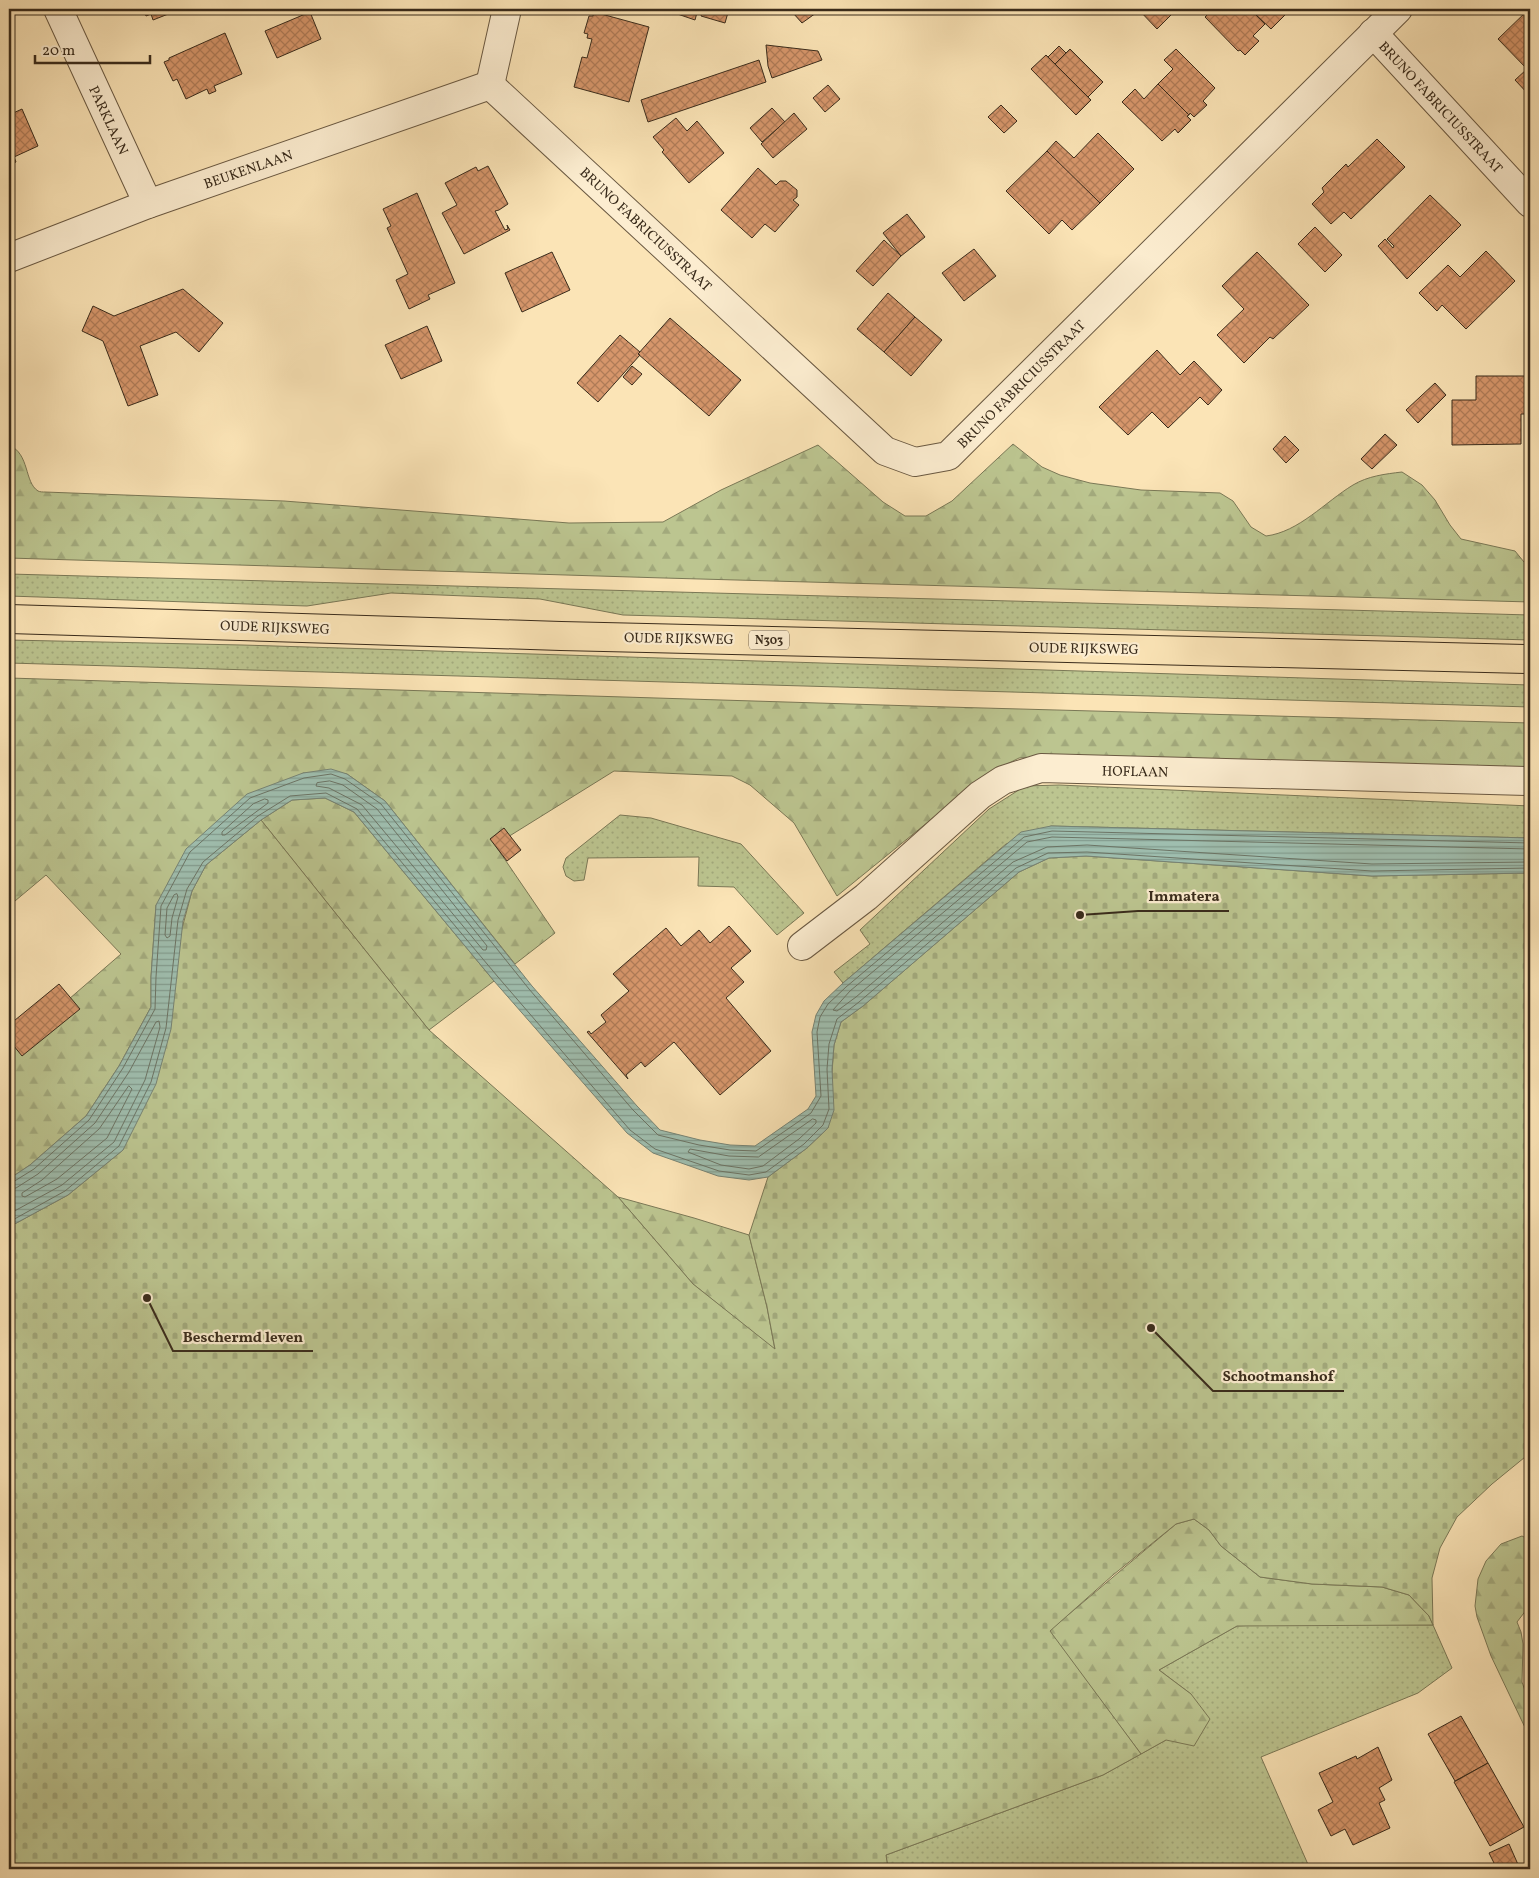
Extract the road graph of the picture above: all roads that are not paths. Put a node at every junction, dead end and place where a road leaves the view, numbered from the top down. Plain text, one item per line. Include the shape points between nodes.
1 (58, 9) edge
2 (507, 9) edge
3 (1398, 9) edge
4 (1373, 33) junction
5 (490, 85) junction
6 (1530, 203) edge
7 (148, 204) junction
8 (9, 258) edge
9 (9, 619) edge
10 (1530, 659) edge
11 (1530, 781) edge
12 (802, 946) dead end

1 - 7 street, PARKLAAN
2 - 5 street
3 - 4 street, BRUNO FABRICIUSSTRAAT
4 - 5 street, BRUNO FABRICIUSSTRAAT via 948,456 915,462 885,451
4 - 6 street, BRUNO FABRICIUSSTRAAT
5 - 7 street, BEUKENLAAN
7 - 8 street, BEUKENLAAN
9 - 10 main road, OUDE RIJKSWEG / N303 via 551,636
11 - 12 street, HOFLAAN via 1041,768 1003,780 980,795 866,897

